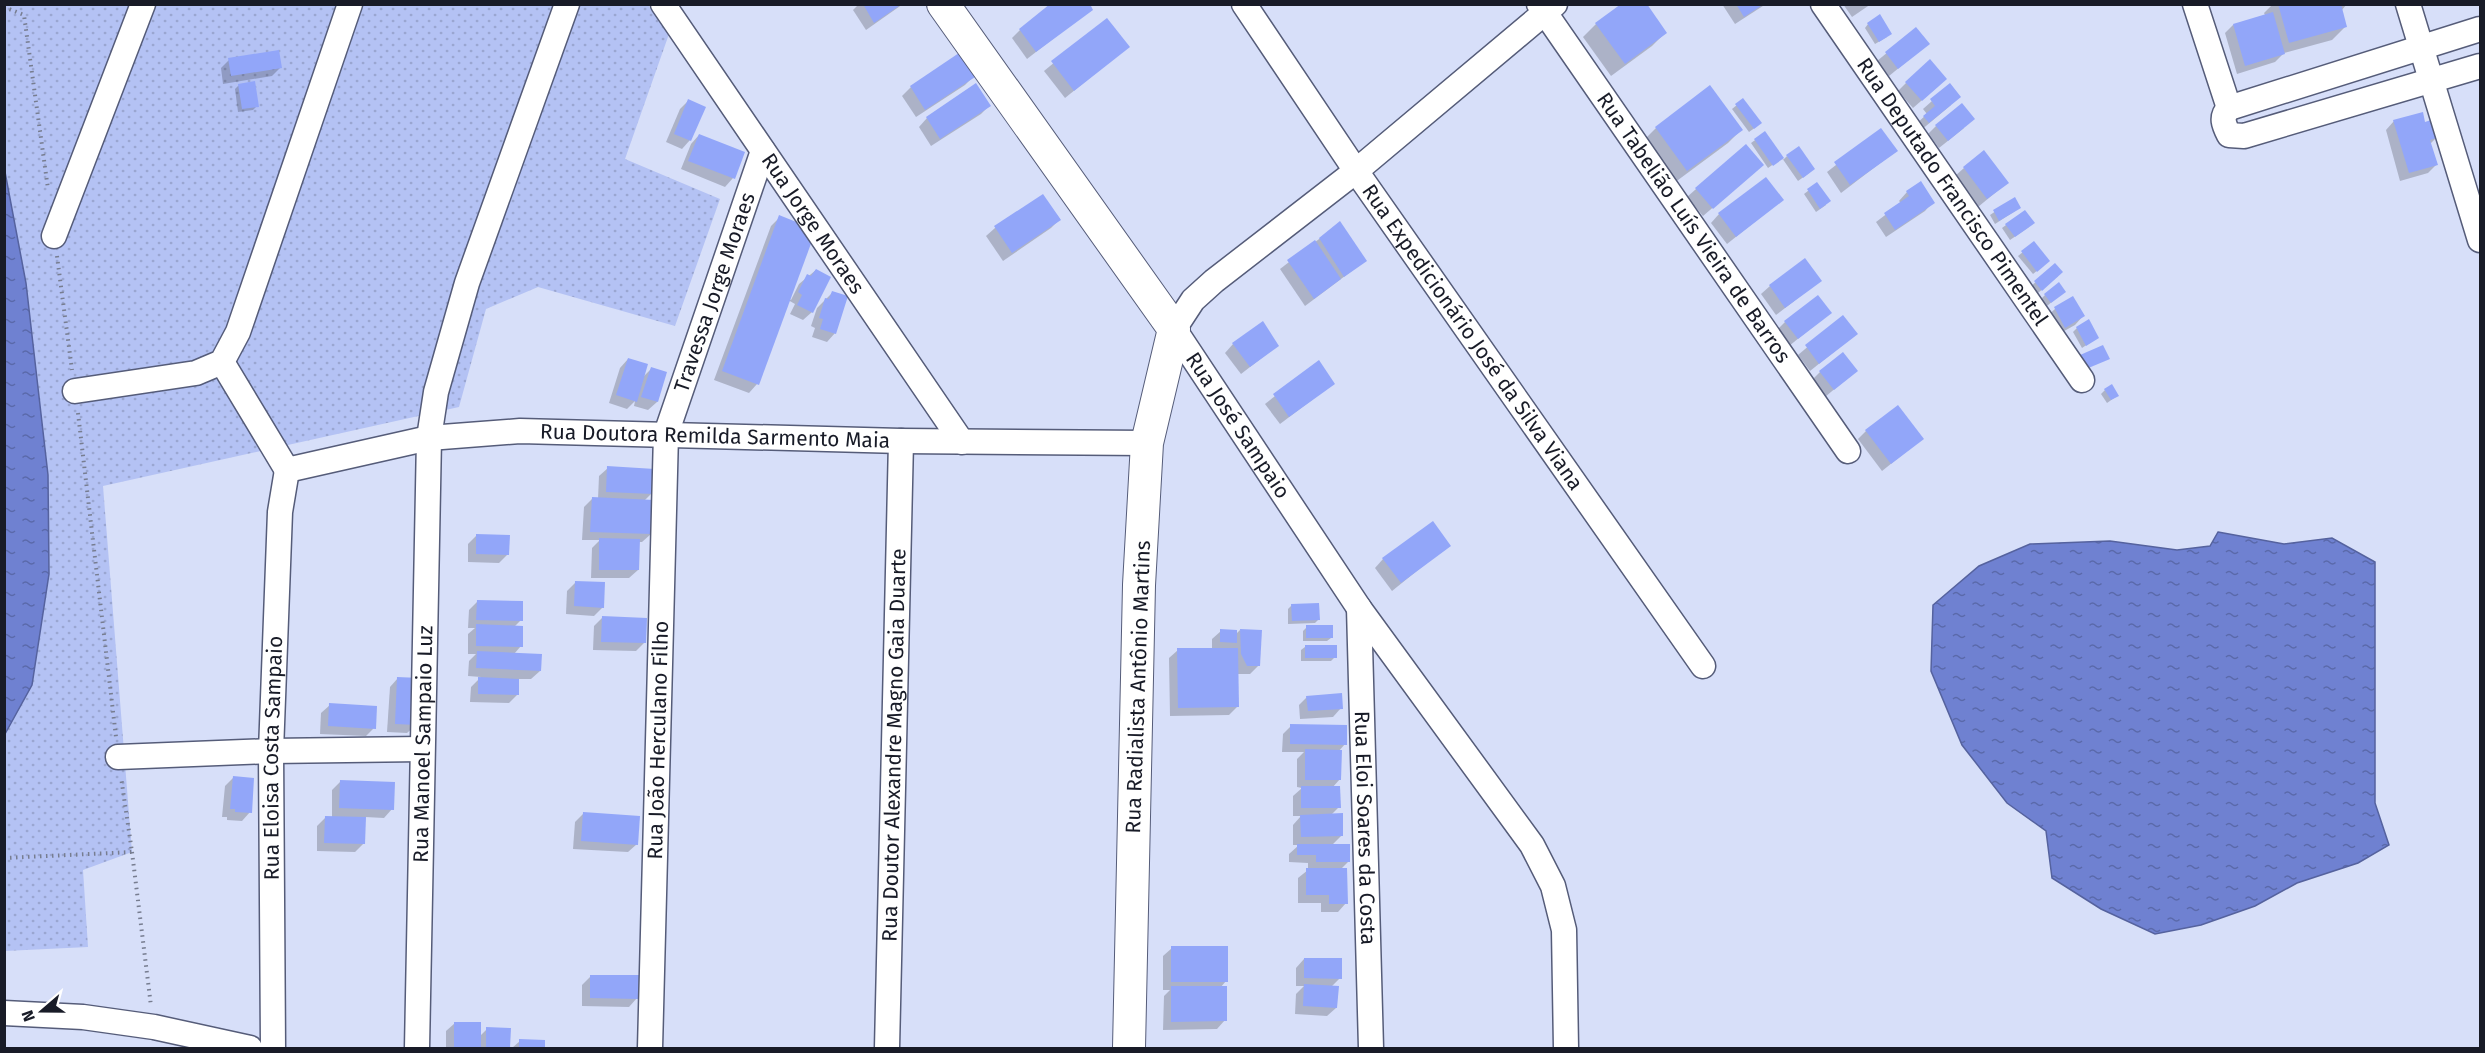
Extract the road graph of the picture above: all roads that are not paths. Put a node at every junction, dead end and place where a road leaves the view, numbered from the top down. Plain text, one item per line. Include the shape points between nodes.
1 (143, 4) edge
2 (350, 4) edge
3 (567, 4) edge
4 (663, 4) edge
5 (943, 4) edge
6 (1244, 4) edge
7 (1823, 4) edge
8 (2195, 4) edge
9 (2408, 4) edge
10 (1546, 7) edge
11 (2481, 28) edge
12 (2421, 46) junction
13 (2481, 66) edge
14 (2432, 81) junction
15 (2229, 108) junction
16 (763, 151) junction
17 (1356, 171) junction
18 (54, 236) road end
19 (2481, 240) edge
20 (1174, 328) junction
21 (222, 362) junction
22 (2082, 380) dead end
23 (75, 391) road end
24 (666, 434) junction
25 (429, 438) junction
26 (901, 441) junction
27 (962, 442) junction
28 (1147, 443) junction
29 (1848, 451) dead end
30 (287, 470) junction
31 (1359, 608) junction
32 (1703, 666) dead end
33 (422, 749) junction
34 (271, 751) junction
35 (118, 757) road end
36 (4, 1013) edge
37 (250, 1048) edge
38 (273, 1048) edge
39 (417, 1048) edge
40 (650, 1048) edge
41 (887, 1048) edge
42 (1129, 1048) edge
43 (1371, 1048) edge
44 (1566, 1048) edge

1 - 18 street
2 - 21 street via 238,332
3 - 25 street, Rua Manoel Sampaio Luz via 467,283 436,392
4 - 16 street, Rua Jorge Moraes
5 - 20 street, Rua José Sampaio
6 - 17 street, Rua Expedicionário José da Silva Viana
7 - 22 street, Rua Deputado Francisco Pimentel
8 - 15 street
9 - 12 street
10 - 17 street
10 - 29 street, Rua Tabelião Luís Vieira de Barros
11 - 12 street
12 - 14 street
12 - 15 street
13 - 14 street
14 - 15 street via 2244,136 2229,135 2223,122
14 - 19 street
16 - 24 street, Travessa Jorge Moraes
16 - 27 street, Rua Jorge Moraes
17 - 20 street via 1214,281 1193,300
17 - 32 street, Rua Expedicionário José da Silva Viana
20 - 28 street, Rua Radialista Antônio Martins
20 - 31 street, Rua José Sampaio
21 - 23 street via 196,373
21 - 30 street
24 - 25 street, Rua Doutora Remilda Sarmento Maia via 520,431
24 - 26 street, Rua Doutora Remilda Sarmento Maia
24 - 40 street, Rua João Herculano Filho
25 - 30 street, Rua Doutora Remilda Sarmento Maia
25 - 33 street, Rua Manoel Sampaio Luz
26 - 27 street, Rua Doutora Remilda Sarmento Maia
26 - 41 street, Rua Doutor Alexandre Magno Gaia Duarte
27 - 28 street, Rua Doutora Remilda Sarmento Maia
28 - 42 street, Rua Radialista Antônio Martins via 1139,585
30 - 34 street, Rua Eloisa Costa Sampaio via 280,512
31 - 43 street, Rua Eloi Soares da Costa
31 - 44 street, Rua José Sampaio via 1532,845 1553,886 1564,930
33 - 34 street
33 - 39 street, Rua Manoel Sampaio Luz
34 - 35 street
34 - 38 street, Rua Eloisa Costa Sampaio
36 - 37 street via 83,1017 154,1027

